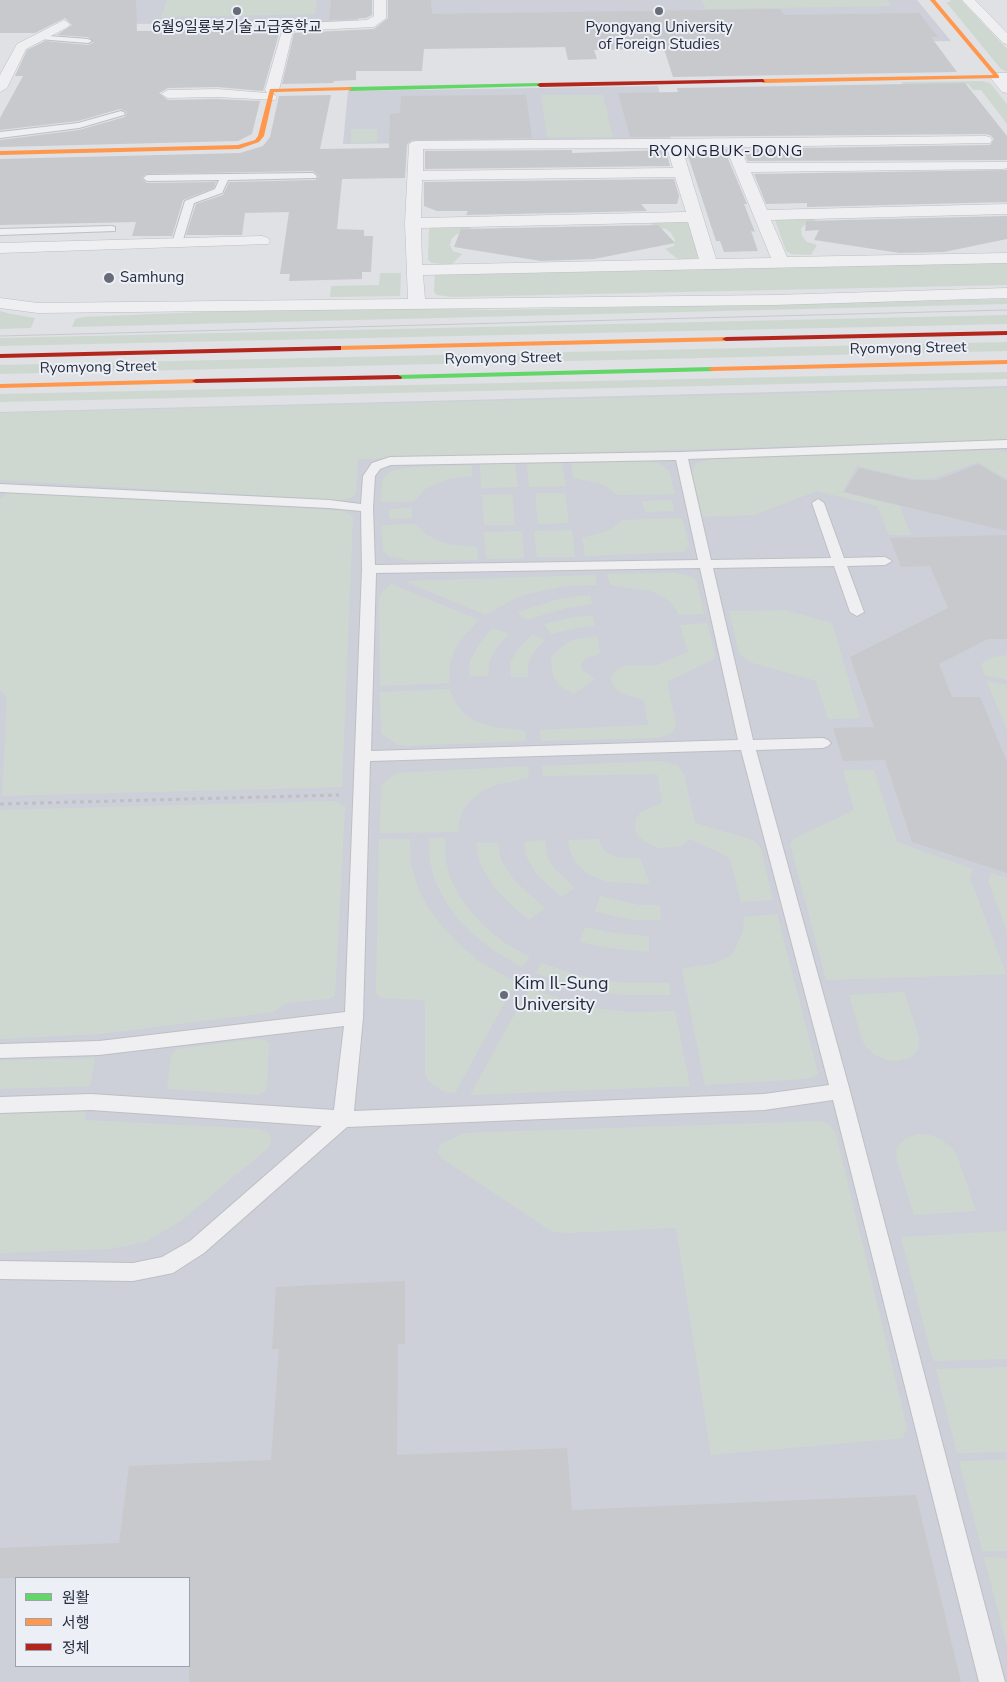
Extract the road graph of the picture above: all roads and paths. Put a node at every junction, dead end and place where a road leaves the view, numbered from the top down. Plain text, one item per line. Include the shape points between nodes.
1 (380, 0) edge
2 (932, 0) edge
3 (968, 0) edge
4 (64, 24) dead end
5 (39, 37) junction
6 (1007, 40) edge
7 (80, 48) dead end
8 (1002, 77) edge
9 (0, 88) edge
10 (1007, 88) edge
11 (168, 94) dead end
12 (271, 94) junction
13 (121, 113) dead end
14 (0, 135) edge
15 (673, 144) junction
16 (731, 144) junction
17 (0, 153) edge
18 (742, 168) junction
19 (1005, 168) edge
20 (682, 172) junction
21 (313, 176) dead end
22 (414, 176) junction
23 (225, 177) junction
24 (147, 178) dead end
25 (1007, 209) edge
26 (762, 214) junction
27 (695, 217) junction
28 (413, 223) junction
29 (112, 229) dead end
30 (0, 232) edge
31 (262, 242) dead end
32 (177, 243) junction
33 (0, 248) edge
34 (1007, 258) edge
35 (781, 262) junction
36 (709, 264) junction
37 (414, 270) junction
38 (1007, 293) edge
39 (417, 303) junction
40 (0, 304) edge
41 (1007, 333) edge
42 (0, 356) edge
43 (1007, 362) edge
44 (0, 386) edge
45 (1007, 444) edge
46 (681, 456) junction
47 (0, 488) edge
48 (818, 503) dead end
49 (367, 508) junction
50 (885, 560) dead end
51 (839, 561) junction
52 (704, 564) junction
53 (370, 569) junction
54 (857, 612) dead end
55 (823, 743) dead end
56 (746, 746) junction
57 (362, 756) junction
58 (360, 795) junction
59 (0, 804) edge
60 (354, 1018) junction
61 (0, 1051) edge
62 (840, 1091) junction
63 (0, 1105) edge
64 (343, 1119) junction
65 (0, 1270) edge
66 (992, 1682) edge

1 - 12 street via 380,18 370,24 288,27
2 - 8 main road
3 - 6 street
4 - 5 street
5 - 7 lane via 90,38
5 - 9 street via 21,47
8 - 10 street
8 - 12 main road
11 - 12 street
12 - 17 main road via 258,141 239,147
13 - 14 lane via 79,125
15 - 16 street
15 - 20 street
15 - 22 street via 416,146
16 - 18 street
16 - 19 street via 993,140
18 - 19 street
18 - 26 street
20 - 22 street
20 - 27 street
21 - 23 lane
22 - 28 street
23 - 24 lane
23 - 32 lane via 219,192 190,201
25 - 26 street
26 - 35 street
27 - 28 street
27 - 36 street
28 - 37 street
29 - 30 lane
31 - 32 street
32 - 33 street
34 - 35 street
35 - 36 street
36 - 37 street
37 - 39 street
38 - 39 street via 774,300
39 - 40 street via 38,308
41 - 42 main road, Ryomyong Street
43 - 44 main road, Ryomyong Street
45 - 46 lane
46 - 49 lane via 390,461 376,466 369,476
46 - 52 lane
47 - 49 lane
48 - 51 lane
49 - 53 lane
50 - 51 lane
51 - 52 lane
51 - 54 lane
52 - 53 lane
52 - 56 lane
53 - 57 lane
55 - 56 lane
56 - 57 lane
56 - 62 lane
57 - 58 lane
58 - 59 path
58 - 60 lane
60 - 61 lane via 99,1048
60 - 64 lane
62 - 64 lane via 764,1102
62 - 66 lane
63 - 64 lane via 91,1102
64 - 65 lane via 197,1248 166,1266 134,1272

